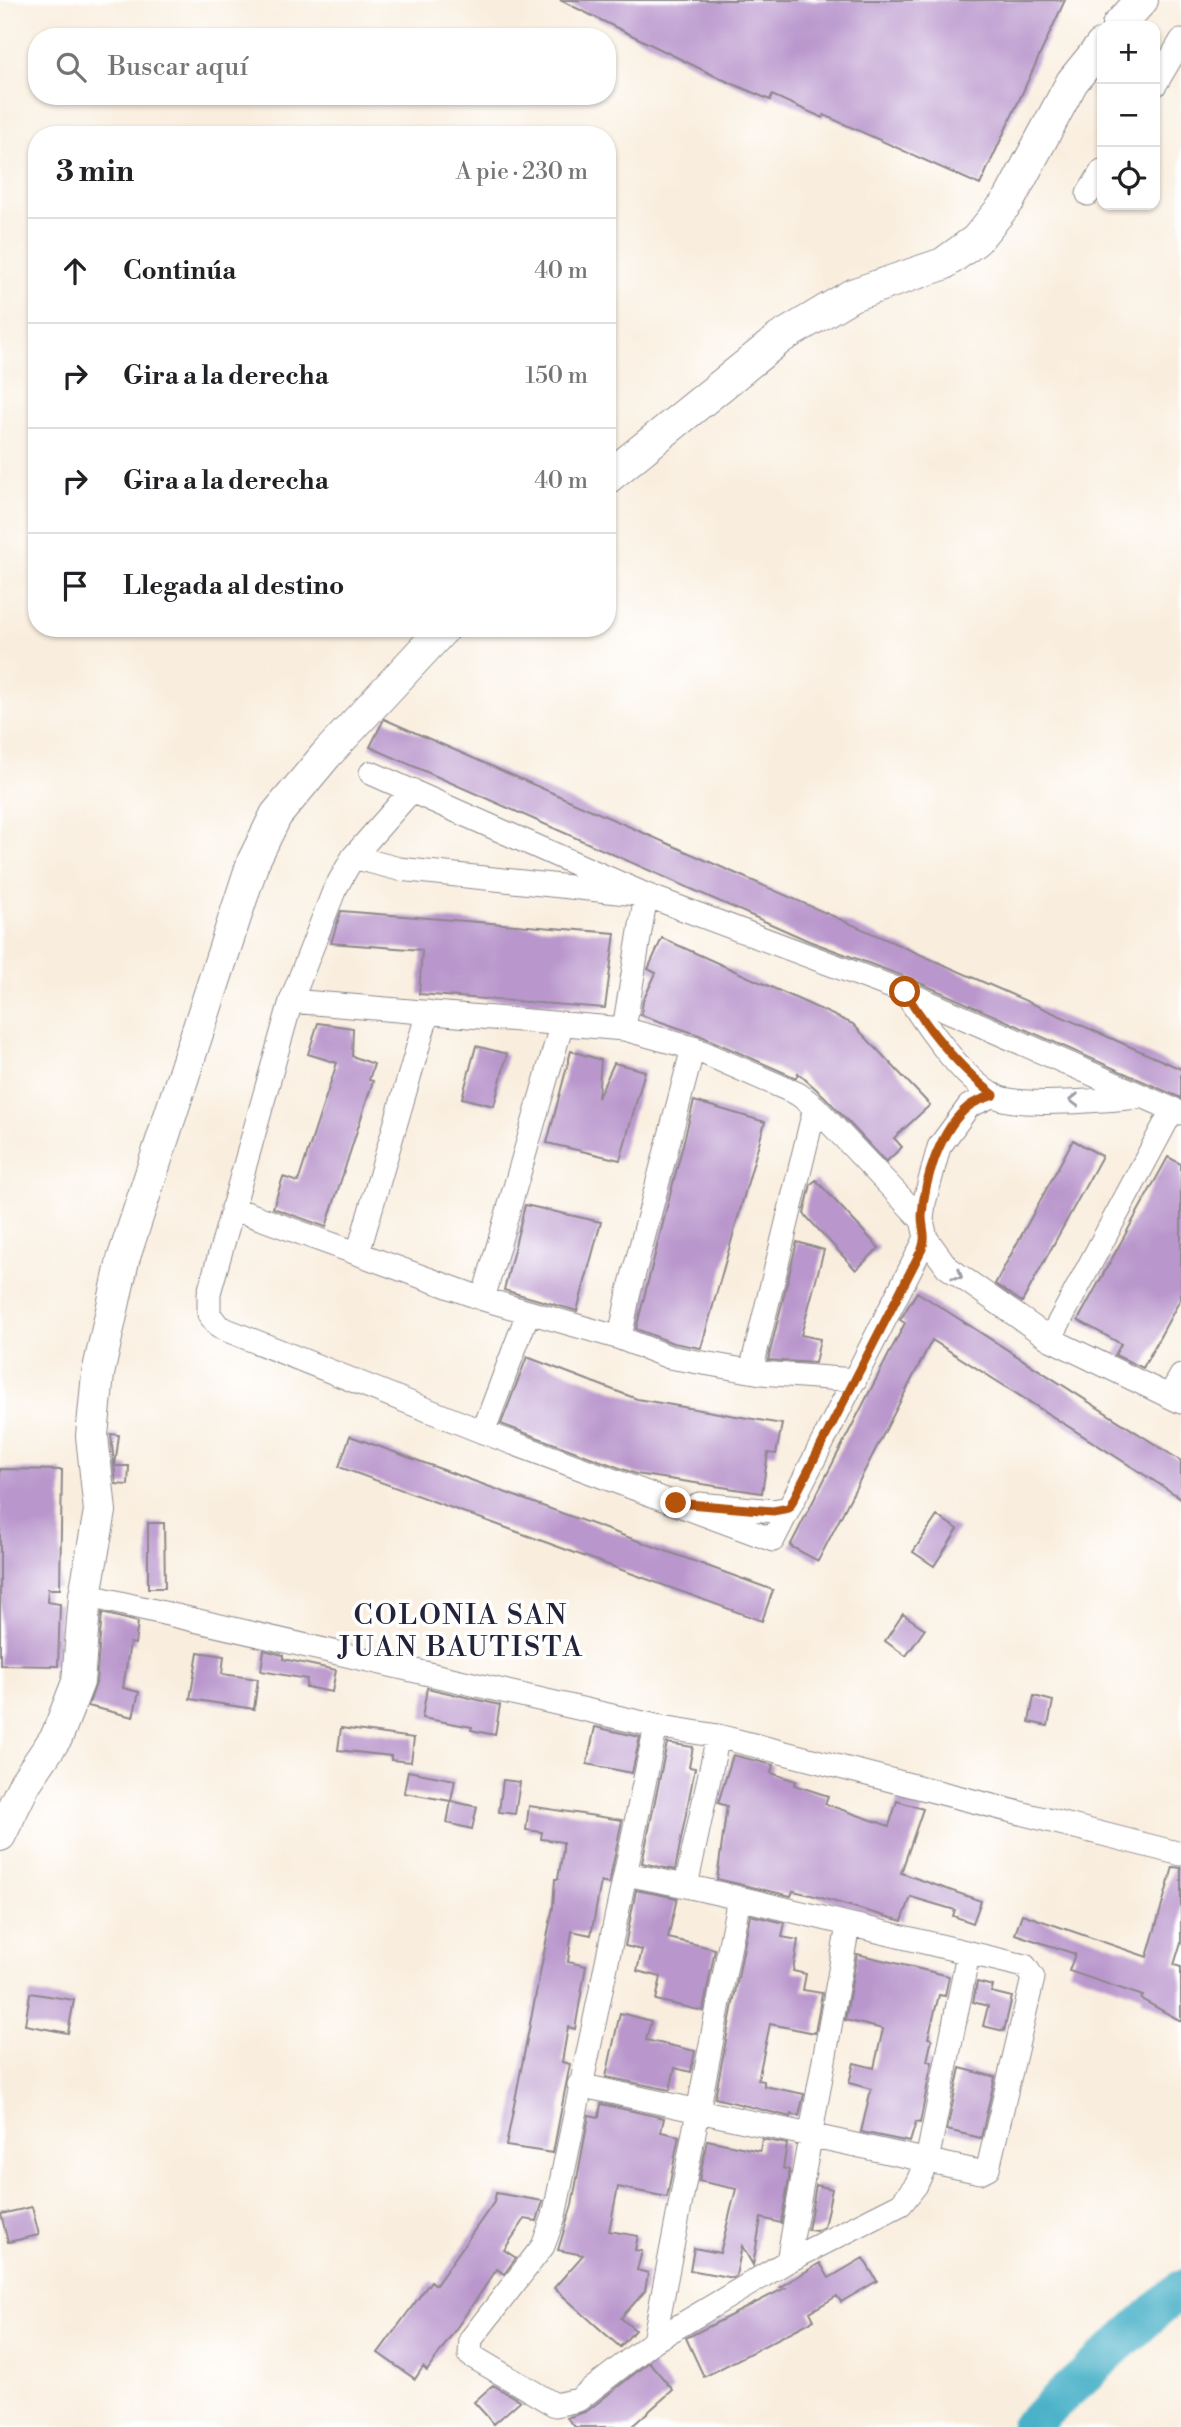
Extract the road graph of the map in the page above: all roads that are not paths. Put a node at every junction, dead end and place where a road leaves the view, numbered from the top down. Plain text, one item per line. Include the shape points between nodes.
1 (1142, 0) edge
2 (1123, 21) edge
3 (1181, 41) edge
4 (1097, 51) edge
5 (1156, 84) edge
6 (1097, 179) edge
7 (1088, 194) dead end
8 (616, 471) edge
9 (436, 637) edge
10 (371, 773) dead end
11 (412, 790) junction
12 (353, 857) junction
13 (646, 895) junction
14 (905, 992) junction
15 (291, 1002) junction
16 (428, 1012) junction
17 (562, 1023) junction
18 (624, 1029) junction
19 (693, 1048) junction
20 (994, 1095) junction
21 (1142, 1096) junction
22 (815, 1107) junction
23 (1177, 1111) edge
24 (232, 1208) junction
25 (924, 1229) junction
26 (358, 1253) junction
27 (483, 1299) junction
28 (528, 1313) junction
29 (620, 1338) junction
30 (1050, 1339) junction
31 (751, 1371) junction
32 (855, 1380) junction
33 (1178, 1391) edge
34 (483, 1432) junction
35 (85, 1595) junction
36 (656, 1726) junction
37 (718, 1736) junction
38 (0, 1835) edge
39 (1181, 1854) edge
40 (626, 1874) junction
41 (686, 1886) junction
42 (738, 1898) junction
43 (848, 1926) junction
44 (968, 1954) junction
45 (579, 2085) junction
46 (696, 2109) junction
47 (812, 2136) junction
48 (927, 2161) junction
49 (788, 2261) junction
50 (654, 2341) junction

1 - 2 street
3 - 5 street
4 - 8 street via 1072,82 1009,200 976,240 943,264 852,295 780,338
6 - 7 street
9 - 35 street via 276,815 253,862 123,1260 98,1374 92,1436 100,1511
10 - 11 street
11 - 12 street
11 - 13 street
12 - 13 street via 399,869
12 - 15 street via 334,891
13 - 14 street
13 - 18 street
14 - 20 street via 923,1022 973,1079
14 - 21 street
15 - 16 street
15 - 24 street
16 - 17 street
16 - 26 street
17 - 18 street
17 - 27 street
18 - 19 street
19 - 22 street via 798,1094
19 - 29 street
21 -> 20 street via 1031,1100
20 - 25 street via 969,1106 939,1147
21 - 23 street
22 - 25 street
22 - 31 street
23 - 30 street
24 - 26 street
24 - 34 street via 209,1293 209,1314 219,1327
25 -> 30 street via 947,1267
25 - 32 street
26 - 27 street
27 - 28 street
28 - 29 street
28 - 34 street
29 - 31 street via 669,1357
30 - 33 street
31 - 32 street
32 - 34 street via 773,1540
35 - 36 street
35 - 38 street via 78,1682 57,1736 25,1783
36 - 37 street
36 - 40 street
37 - 39 street
37 - 41 street
40 - 41 street
40 - 45 street
41 - 42 street
42 - 43 street
42 - 46 street
43 - 44 street
43 - 47 street
44 - 48 street
44 - 48 street via 1025,1966 1033,1978 988,2168 980,2172
45 - 46 street
45 - 50 street via 549,2231 512,2289 471,2339 470,2355 555,2405 578,2400
46 - 47 street
46 - 50 street
47 - 48 street
47 - 49 street
48 - 49 street via 901,2204
49 - 50 street

